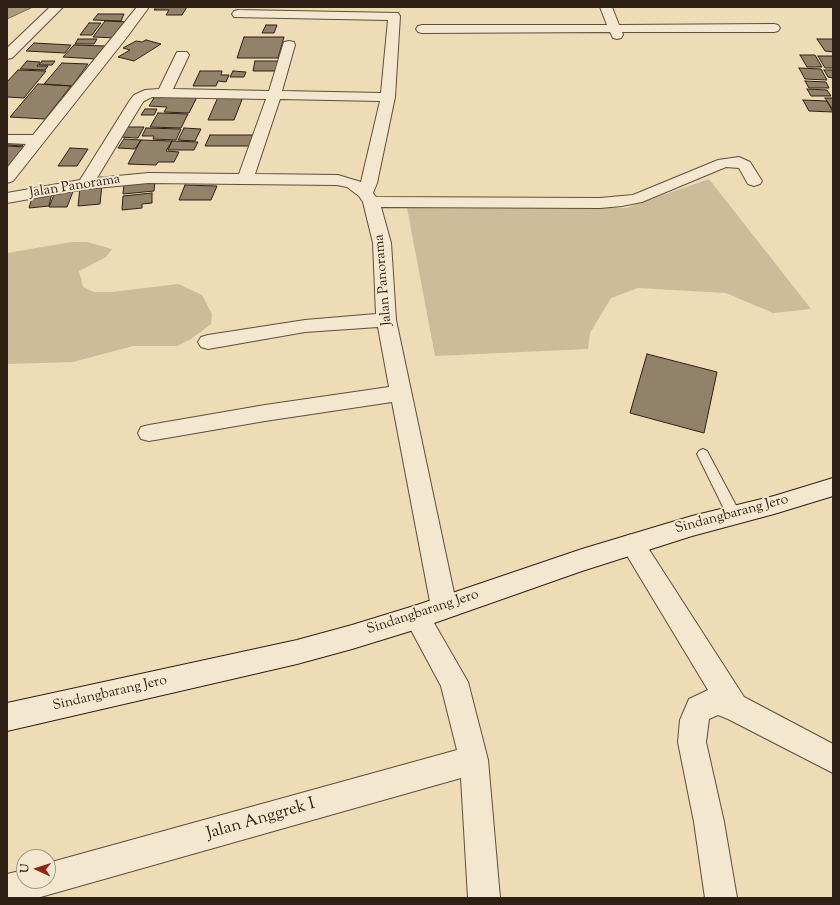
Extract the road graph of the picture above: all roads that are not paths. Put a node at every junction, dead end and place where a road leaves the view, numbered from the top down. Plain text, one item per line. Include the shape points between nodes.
1 (57, 7) edge
2 (144, 7) edge
3 (606, 7) edge
4 (238, 14) dead end
5 (774, 28) dead end
6 (422, 29) dead end
7 (616, 32) junction
8 (289, 45) dead end
9 (7, 55) edge
10 (182, 55) dead end
11 (165, 92) junction
12 (274, 96) junction
13 (388, 97) junction
14 (7, 139) edge
15 (37, 140) junction
16 (7, 178) edge
17 (244, 179) junction
18 (754, 181) dead end
19 (86, 184) junction
20 (7, 198) edge
21 (368, 198) junction
22 (386, 320) junction
23 (208, 342) dead end
24 (401, 393) junction
25 (149, 433) dead end
26 (703, 454) dead end
27 (833, 487) edge
28 (734, 515) junction
29 (632, 544) junction
30 (444, 608) junction
31 (417, 617) junction
32 (734, 707) junction
33 (7, 717) edge
34 (833, 759) edge
35 (474, 760) junction
36 (56, 877) edge
37 (484, 898) edge
38 (721, 898) edge

1 - 9 street
2 - 15 street
3 - 7 street
4 - 13 street via 394,16
5 - 7 street
6 - 7 street
8 - 12 street
10 - 11 street
11 - 12 street
11 - 19 street via 145,94 135,103
12 - 13 street
12 - 17 street
13 - 21 street
14 - 15 street
15 - 16 street
17 - 19 street, Jalan Panorama via 148,178
17 - 21 street, Jalan Panorama via 338,180 353,184
18 - 21 street via 745,165 739,162 723,163 636,199 622,201 600,203
19 - 20 street, Jalan Panorama
21 - 22 street, Jalan Panorama via 382,242
22 - 23 street via 305,326
22 - 24 street, Jalan Panorama
24 - 25 street
24 - 30 street, Jalan Panorama
26 - 28 lane
27 - 28 street, Sindangbarang Jero
28 - 29 street, Sindangbarang Jero
29 - 30 street, Sindangbarang Jero
29 - 32 street
30 - 31 street, Sindangbarang Jero
31 - 33 street, Sindangbarang Jero via 297,652
31 - 35 street via 454,682
32 - 34 street
32 - 38 street via 718,702 699,709 694,720 692,742 709,822
35 - 36 street, Jalan Anggrek I
35 - 37 street

